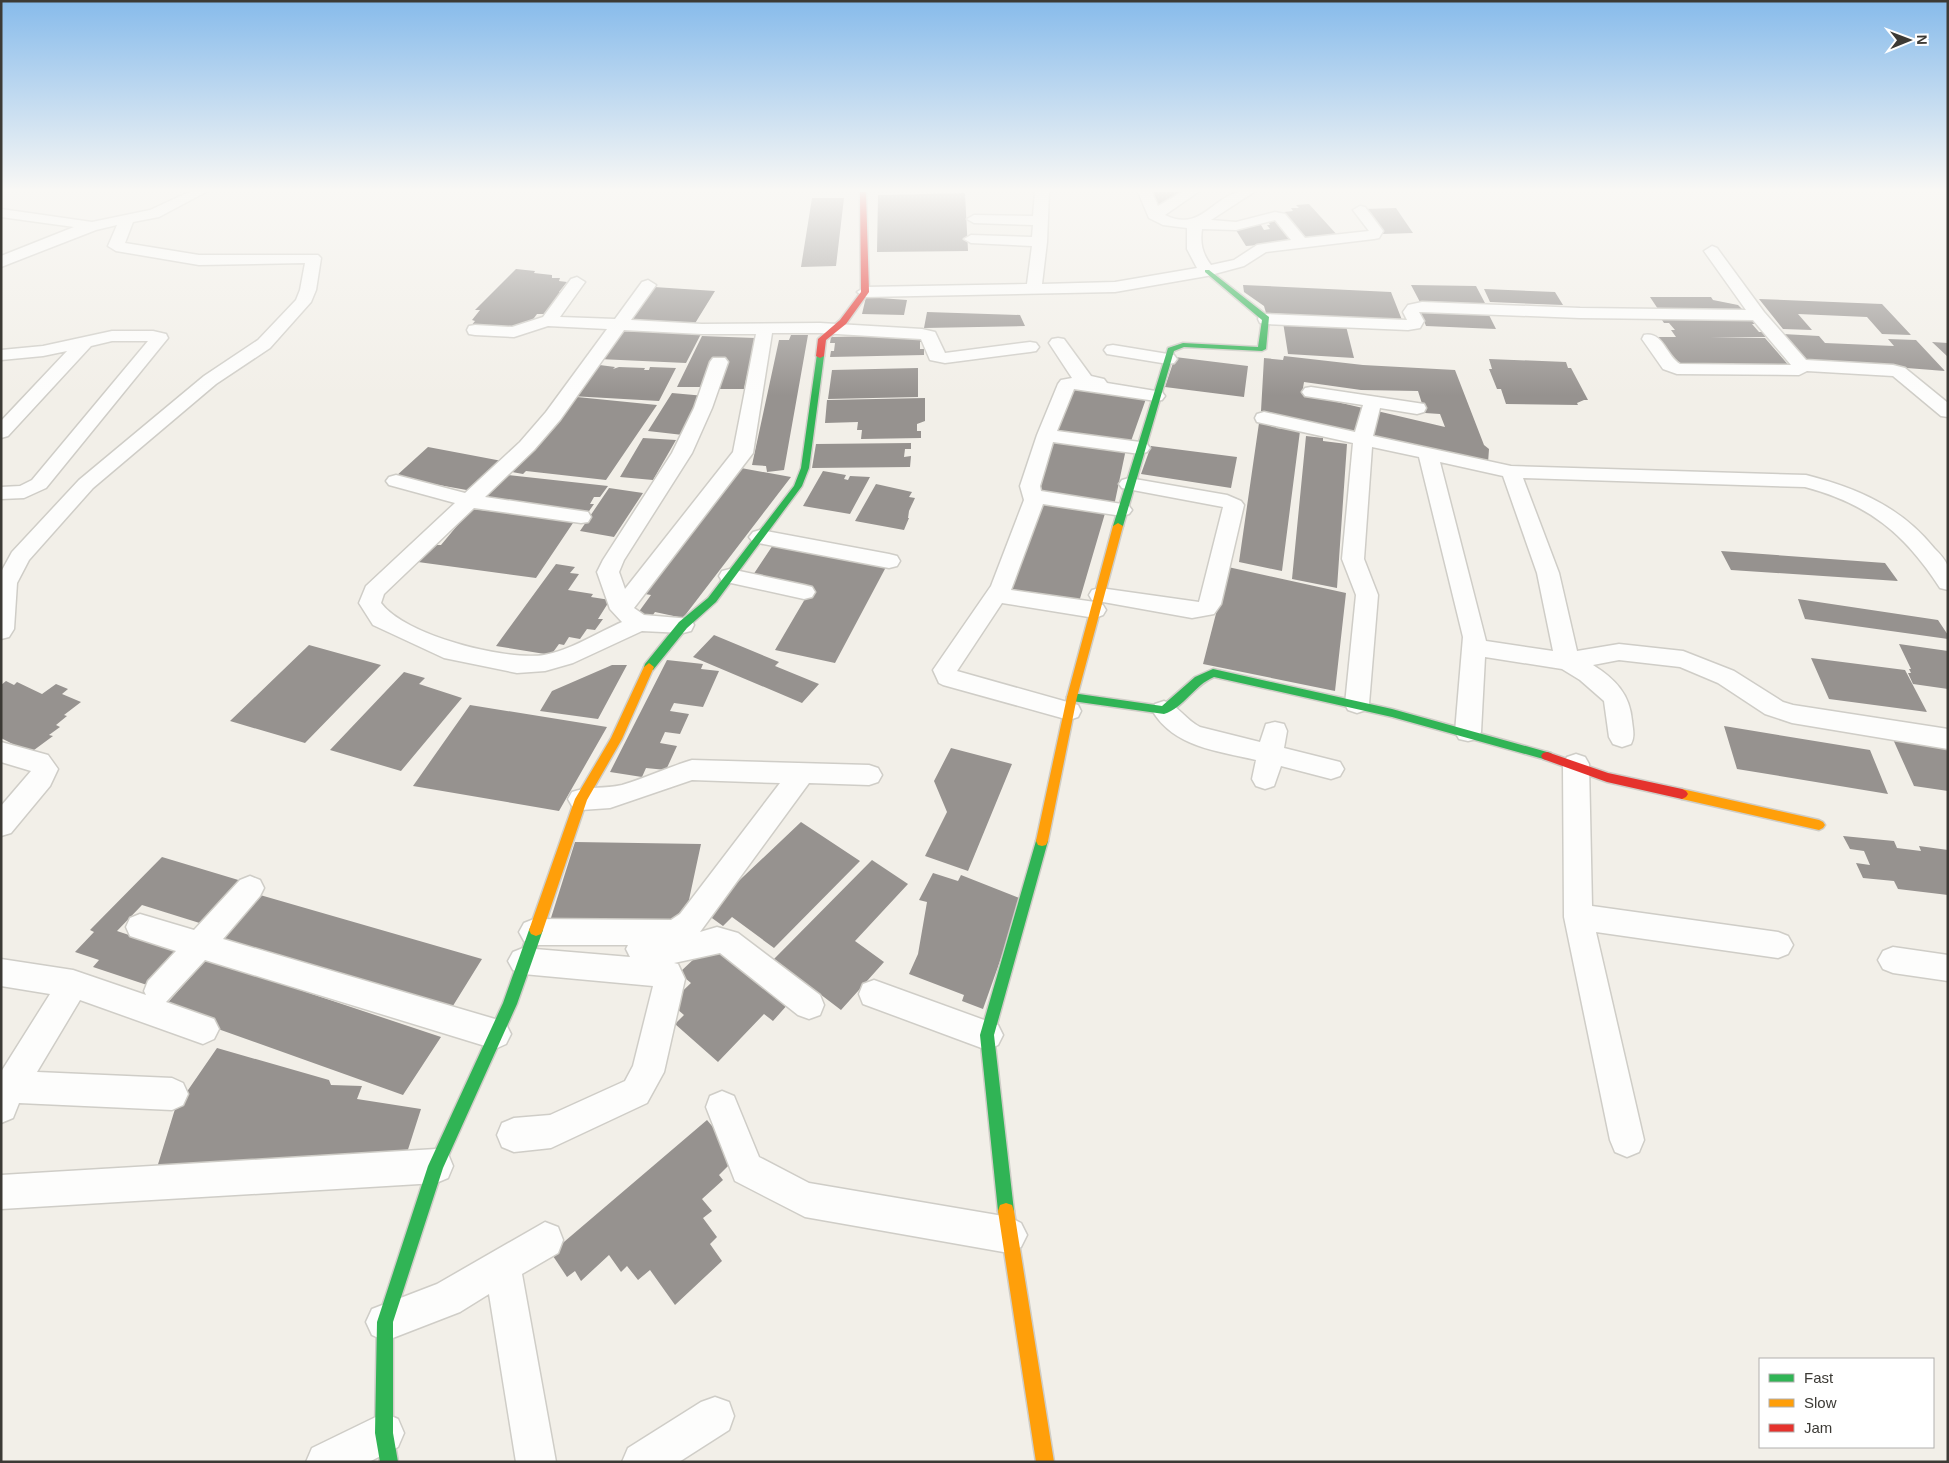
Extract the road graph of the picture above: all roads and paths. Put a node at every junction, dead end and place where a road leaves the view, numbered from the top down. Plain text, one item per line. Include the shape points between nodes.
1 (313, 260) edge
2 (864, 260) edge
3 (1038, 260) edge
4 (1199, 260) edge
5 (1244, 260) edge
6 (1719, 260) edge
7 (1207, 271) junction
8 (577, 282) dead end
9 (648, 285) dead end
10 (1034, 288) junction
11 (865, 292) junction
12 (1758, 316) junction
13 (1266, 319) junction
14 (548, 321) junction
15 (619, 325) junction
16 (764, 328) junction
17 (834, 329) junction
18 (476, 330) dead end
19 (1650, 339) dead end
20 (86, 341) junction
21 (1058, 343) dead end
22 (1030, 347) dead end
23 (1112, 352) dead end
24 (1, 355) edge
25 (1168, 359) junction
26 (719, 362) dead end
27 (1801, 365) junction
28 (1311, 392) dead end
29 (1157, 394) junction
30 (1372, 401) junction
31 (27, 405) junction
32 (1, 406) edge
33 (1417, 408) dead end
34 (1947, 411) edge
35 (1264, 418) dead end
36 (1, 432) edge
37 (1046, 435) junction
38 (1363, 439) junction
39 (1140, 448) junction
40 (1428, 455) junction
41 (1511, 472) junction
42 (396, 481) dead end
43 (1129, 484) junction
44 (1, 493) edge
45 (1034, 496) junction
46 (470, 501) junction
47 (1122, 510) junction
48 (581, 518) dead end
49 (760, 537) junction
50 (889, 561) dead end
51 (730, 576) junction
52 (1948, 583) edge
53 (804, 592) dead end
54 (997, 595) junction
55 (1098, 603) junction
56 (621, 609) junction
57 (639, 623) junction
58 (683, 625) junction
59 (1, 631) edge
60 (1475, 647) junction
61 (1567, 660) junction
62 (1071, 704) junction
63 (1357, 704) junction
64 (1164, 710) junction
65 (1468, 732) junction
66 (1622, 737) dead end
67 (1948, 739) edge
68 (1273, 742) junction
69 (1, 752) edge
70 (1576, 764) junction
71 (1331, 769) dead end
72 (802, 773) junction
73 (869, 775) dead end
74 (1265, 779) dead end
75 (581, 799) junction
76 (1, 825) edge
77 (1820, 825) dead end
78 (250, 888) dead end
79 (1578, 917) junction
80 (140, 928) dead end
81 (199, 945) junction
82 (1778, 945) dead end
83 (528, 947) junction
84 (1893, 960) dead end
85 (1948, 968) edge
86 (1, 972) edge
87 (73, 984) junction
88 (159, 991) dead end
89 (874, 994) dead end
90 (809, 1005) dead end
91 (203, 1029) dead end
92 (496, 1034) junction
93 (987, 1035) junction
94 (172, 1094) dead end
95 (5, 1097) edge
96 (722, 1107) dead end
97 (514, 1135) dead end
98 (1627, 1140) dead end
99 (436, 1166) junction
100 (1, 1192) edge
101 (1009, 1235) junction
102 (545, 1240) dead end
103 (502, 1266) junction
104 (385, 1322) junction
105 (715, 1416) dead end
106 (386, 1447) edge
107 (326, 1462) edge
108 (536, 1462) edge
109 (642, 1462) edge
110 (1045, 1462) edge

1 - 59 street via 303,302 264,344 210,380 86,484 20,557 6,582
2 - 11 street
3 - 10 street
4 - 7 street
5 - 7 street
6 - 12 street
7 - 10 street via 1115,287
7 - 13 street
8 - 14 street
9 - 15 street
10 - 11 street
11 - 17 street
12 - 13 street via 1422,307 1414,308 1411,312 1416,321 1408,325
12 - 27 street
13 - 25 street via 1262,349 1182,345 1171,350
14 - 15 street
14 - 18 street via 514,332
15 - 16 street
15 - 46 street via 553,416
16 - 17 street
16 - 56 street via 743,453
17 - 22 street via 927,335 936,356 945,358
17 - 49 street via 822,339 805,468 798,486
19 - 27 street via 1670,365 1677,369 1794,371
20 - 24 street via 24,354
20 - 31 street
20 - 44 street via 122,335 160,338 39,484 24,492
21 - 29 street via 1084,380
23 - 25 street
25 - 29 street
26 - 56 street via 710,396 698,423 666,481 615,553 608,572
27 - 34 street via 1893,370
28 - 30 street
29 - 37 street via 1068,383
29 - 39 street
30 - 33 street
30 - 38 street
31 - 32 street
31 - 36 street
35 - 38 street
37 - 39 street
37 - 45 street via 1030,486
38 - 40 street
38 - 63 street via 1354,559 1367,595
39 - 43 street
40 - 41 street
40 - 60 street
41 - 52 street via 1806,481 1836,488 1869,503 1898,523 1922,545
41 - 61 street via 1548,573
42 - 46 street
43 - 47 street
43 - 55 street via 1227,501 1234,505 1210,604 1206,609 1192,610
45 - 47 street
45 - 54 street
46 - 48 street
46 - 57 street via 374,591 370,603 381,619 452,652 517,665 545,663 565,657
47 - 55 street
49 - 50 street
49 - 51 street
51 - 53 street
51 - 58 street via 712,600
54 - 55 street
54 - 62 street via 944,673 947,677
55 - 62 street
56 - 57 street
57 - 58 street
58 - 75 street via 648,666 616,739
60 - 61 street
60 - 65 street
61 - 66 street via 1606,688 1618,703
61 - 67 street via 1619,652 1683,659 1726,677 1774,708 1792,714
62 - 64 street
62 - 93 street via 1040,851
63 - 64 street via 1213,674 1196,679 1175,706
63 - 65 street
64 - 68 street via 1184,730 1194,735
65 - 70 street
68 - 71 street
68 - 74 street
69 - 76 street via 39,762 46,769 42,779
70 - 77 street via 1607,777
70 - 79 street
72 - 73 street
72 - 75 street via 692,770 622,796 600,801
72 - 83 street via 684,929
75 - 83 street
78 - 81 street
79 - 82 street
79 - 98 street
80 - 81 street
81 - 88 street
81 - 92 street
83 - 90 street via 683,950 719,938
83 - 92 street via 510,1004
83 - 97 street via 667,974 670,979 648,1072 636,1092 551,1131
84 - 85 street
86 - 87 street
87 - 91 street
87 - 95 street
89 - 93 street
92 - 99 street
93 - 101 street
94 - 95 street
96 - 101 street via 747,1169 805,1200
99 - 100 street
99 - 104 street
101 - 110 street
102 - 103 street
103 - 104 street via 447,1299
103 - 108 street
104 - 106 street
105 - 109 street
106 - 107 street

